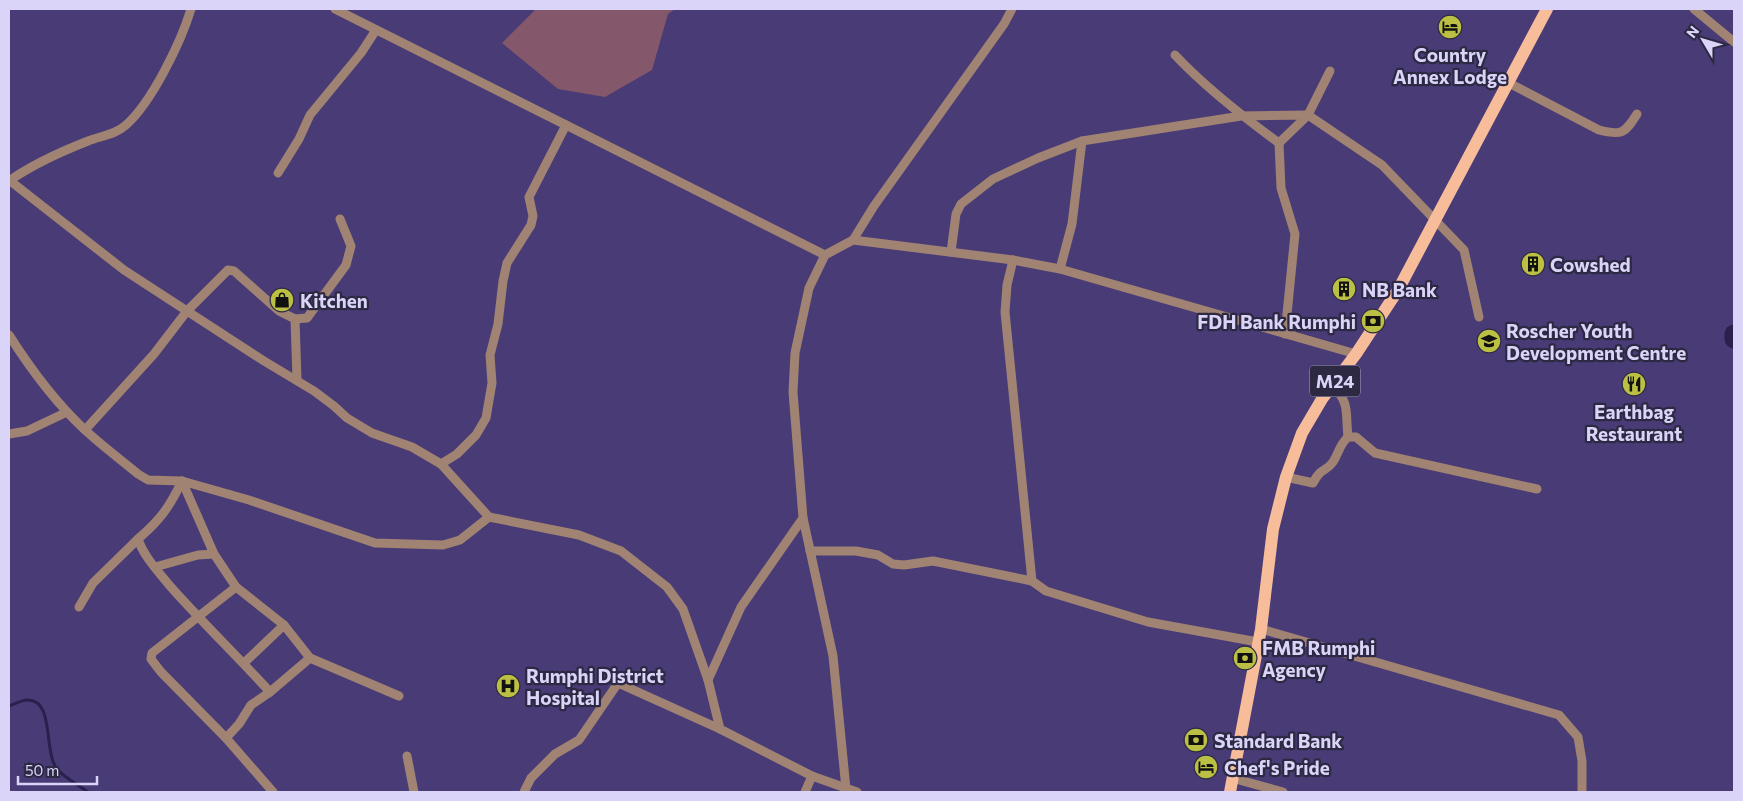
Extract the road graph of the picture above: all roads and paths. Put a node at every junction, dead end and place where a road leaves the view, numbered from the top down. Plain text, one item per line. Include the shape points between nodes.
1 (192, 9) edge
2 (335, 9) edge
3 (1012, 9) edge
4 (1547, 9) edge
5 (1694, 9) edge
6 (376, 30) junction
7 (1734, 42) edge
8 (1175, 55) dead end
9 (1330, 71) dead end
10 (1509, 83) junction
11 (1637, 114) dead end
12 (1308, 115) junction
13 (1242, 116) junction
14 (566, 125) junction
15 (1082, 141) junction
16 (1279, 143) junction
17 (278, 173) dead end
18 (9, 181) edge
19 (340, 219) dead end
20 (1436, 220) junction
21 (853, 240) junction
22 (951, 252) junction
23 (825, 255) junction
24 (1014, 260) junction
25 (1060, 269) junction
26 (187, 312) junction
27 (1479, 317) dead end
28 (295, 319) junction
29 (1285, 334) junction
30 (9, 335) edge
31 (1356, 354) junction
32 (296, 380) junction
33 (1332, 384) junction
34 (67, 412) junction
35 (85, 430) junction
36 (9, 434) edge
37 (1348, 437) junction
38 (441, 464) junction
39 (1286, 477) junction
40 (182, 481) junction
41 (1537, 489) dead end
42 (489, 517) junction
43 (803, 518) junction
44 (138, 539) junction
45 (810, 551) junction
46 (214, 554) junction
47 (154, 567) junction
48 (1032, 581) junction
49 (236, 587) junction
50 (79, 606) dead end
51 (197, 617) junction
52 (284, 625) junction
53 (1261, 629) junction
54 (1258, 642) junction
55 (310, 658) junction
56 (244, 663) junction
57 (708, 680) junction
58 (270, 692) junction
59 (399, 696) dead end
60 (720, 729) junction
61 (226, 738) junction
62 (407, 756) dead end
63 (812, 776) junction
64 (1232, 778) junction
65 (846, 789) junction
66 (273, 792) edge
67 (414, 792) edge
68 (524, 792) edge
69 (805, 792) edge
70 (857, 792) edge
71 (1230, 792) edge
72 (1283, 792) edge
73 (1582, 792) edge

1 - 18 street via 151,96 126,126 39,163
2 - 6 street
3 - 21 street
4 - 10 main road, M24
5 - 7 street
6 - 14 street
6 - 17 street via 310,114
8 - 13 street via 1197,79
9 - 12 street
10 - 11 street via 1599,130 1615,134 1627,130
10 - 20 main road, M24
12 - 13 street
12 - 16 street
12 - 20 street via 1382,166
13 - 15 street
13 - 16 street
14 - 23 street
14 - 38 street via 529,197 531,225 507,263 490,355 492,383 486,418 476,435 457,454
15 - 22 street via 992,179 970,196 956,214
15 - 25 street via 1072,224
16 - 29 street via 1281,188 1295,234
18 - 26 street via 124,270
19 - 28 street via 352,246 346,265 307,318
20 - 27 street via 1464,250
20 - 31 main road, M24 via 1398,290
21 - 22 street
21 - 23 street
22 - 24 street
23 - 43 street via 809,288 795,353 793,392
24 - 25 street
24 - 48 street via 1005,312
25 - 29 street
26 - 28 street via 228,270 234,271 279,311
26 - 32 street
26 - 35 street via 154,354
28 - 32 street
29 - 31 street
30 - 34 street
31 - 33 main road, M24
32 - 38 street via 372,433 412,447
33 - 37 street via 1344,397 1347,406
33 - 39 main road, M24 via 1302,433
34 - 35 street
34 - 36 street via 27,432
35 - 40 street via 148,480
37 - 39 street via 1332,463 1318,472 1314,483
37 - 41 street via 1356,437 1375,452
38 - 42 street
39 - 53 main road, M24 via 1274,529
40 - 42 street via 250,500 375,543 444,545 460,540
40 - 44 street via 161,519
40 - 46 street
42 - 57 street via 579,535 621,551 667,587 683,608
43 - 45 street
43 - 57 street via 741,607
44 - 47 street
44 - 50 street via 93,584
45 - 48 street via 878,555 893,564 904,565 934,561
45 - 65 street via 833,656
46 - 47 street
46 - 49 street
47 - 51 street
48 - 54 street via 1046,591 1148,622
49 - 51 street
49 - 52 street
51 - 56 street
51 - 61 street via 152,653 151,659
52 - 55 street
52 - 56 street
53 - 54 main road, M24
53 - 73 street via 1559,715 1578,737
54 - 64 main road, M24
55 - 58 street
55 - 59 street
56 - 58 street
57 - 60 street
58 - 61 street via 250,705
60 - 63 street
60 - 68 street via 618,684 578,740 556,754 531,778
61 - 66 street
62 - 67 street
63 - 65 street
63 - 69 street
64 - 71 main road, M24
64 - 72 street
65 - 70 street

